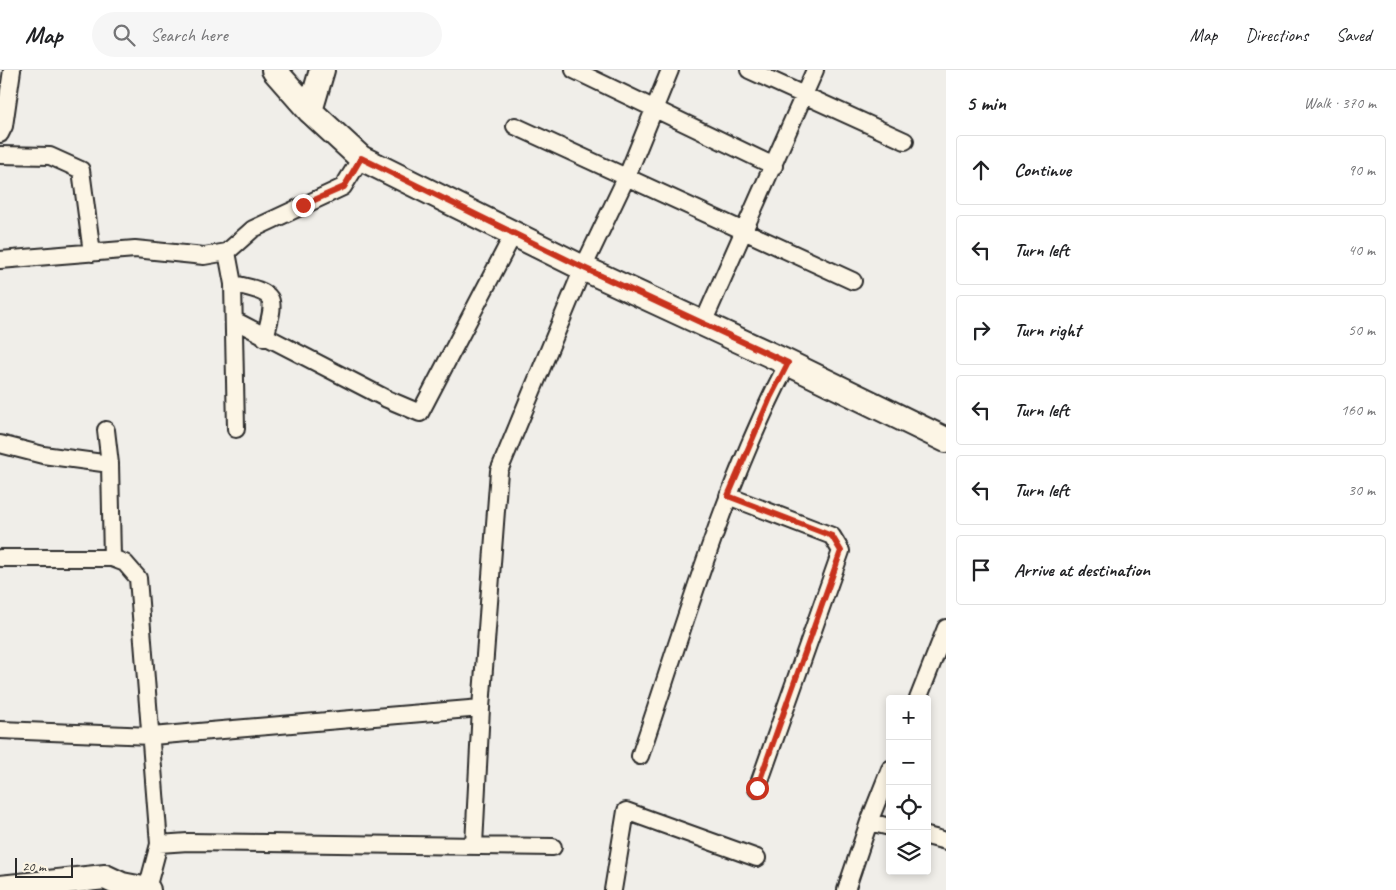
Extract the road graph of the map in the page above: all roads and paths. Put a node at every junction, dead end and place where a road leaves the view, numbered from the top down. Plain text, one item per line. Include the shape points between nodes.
1 (12, 70) edge
2 (274, 70) edge
3 (322, 70) edge
4 (574, 70) edge
5 (670, 70) edge
6 (749, 70) edge
7 (816, 70) edge
8 (805, 96) junction
9 (654, 108) junction
10 (310, 111) junction
11 (515, 126) dead end
12 (0, 134) edge
13 (906, 141) dead end
14 (0, 155) edge
15 (361, 158) junction
16 (774, 166) junction
17 (627, 176) junction
18 (746, 231) junction
19 (514, 233) junction
20 (227, 252) junction
21 (92, 253) junction
22 (0, 260) edge
23 (584, 268) junction
24 (854, 281) dead end
25 (233, 284) junction
26 (234, 320) junction
27 (703, 323) junction
28 (265, 338) junction
29 (788, 363) junction
30 (236, 429) dead end
31 (106, 430) dead end
32 (946, 440) edge
33 (0, 444) edge
34 (110, 464) junction
35 (728, 496) junction
36 (0, 558) edge
37 (112, 558) junction
38 (946, 628) edge
39 (920, 695) edge
40 (481, 708) junction
41 (0, 730) edge
42 (152, 736) junction
43 (640, 756) dead end
44 (886, 779) edge
45 (757, 788) dead end
46 (869, 822) junction
47 (886, 826) edge
48 (931, 837) edge
49 (946, 841) edge
50 (159, 844) junction
51 (474, 845) junction
52 (553, 847) dead end
53 (757, 858) dead end
54 (119, 887) edge
55 (0, 888) edge
56 (147, 890) edge
57 (613, 890) edge
58 (846, 890) edge

1 - 12 street
2 - 10 street
3 - 10 street
4 - 9 street
5 - 9 street
6 - 8 street
7 - 8 street
8 - 13 street
8 - 16 street
9 - 16 street
9 - 17 street
10 - 15 street
11 - 17 street
14 - 21 street via 50,156 81,170
15 - 19 street
15 - 20 street via 344,187 253,229
16 - 18 street
17 - 18 street
17 - 23 street
18 - 24 street
18 - 27 street
19 - 23 street
19 - 28 street via 420,413
20 - 21 street via 204,256 135,249
20 - 25 street
21 - 22 street
23 - 27 street
23 - 40 street via 499,471
25 - 26 street
25 - 28 street via 261,290 271,299 273,307
26 - 28 street
26 - 30 street
27 - 29 street
29 - 32 street
29 - 35 street
31 - 34 street
33 - 34 street via 44,455
34 - 37 street
35 - 43 street
35 - 45 street via 832,536 841,551
36 - 37 street
37 - 42 street via 125,563 138,578
38 - 39 street
40 - 42 street
40 - 51 street
41 - 42 street
42 - 50 street
44 - 46 street
46 - 47 street
46 - 58 street
48 - 49 street
50 - 51 street
50 - 56 street
51 - 52 street
53 - 57 street via 626,811
54 - 55 street via 105,877
54 - 56 street

